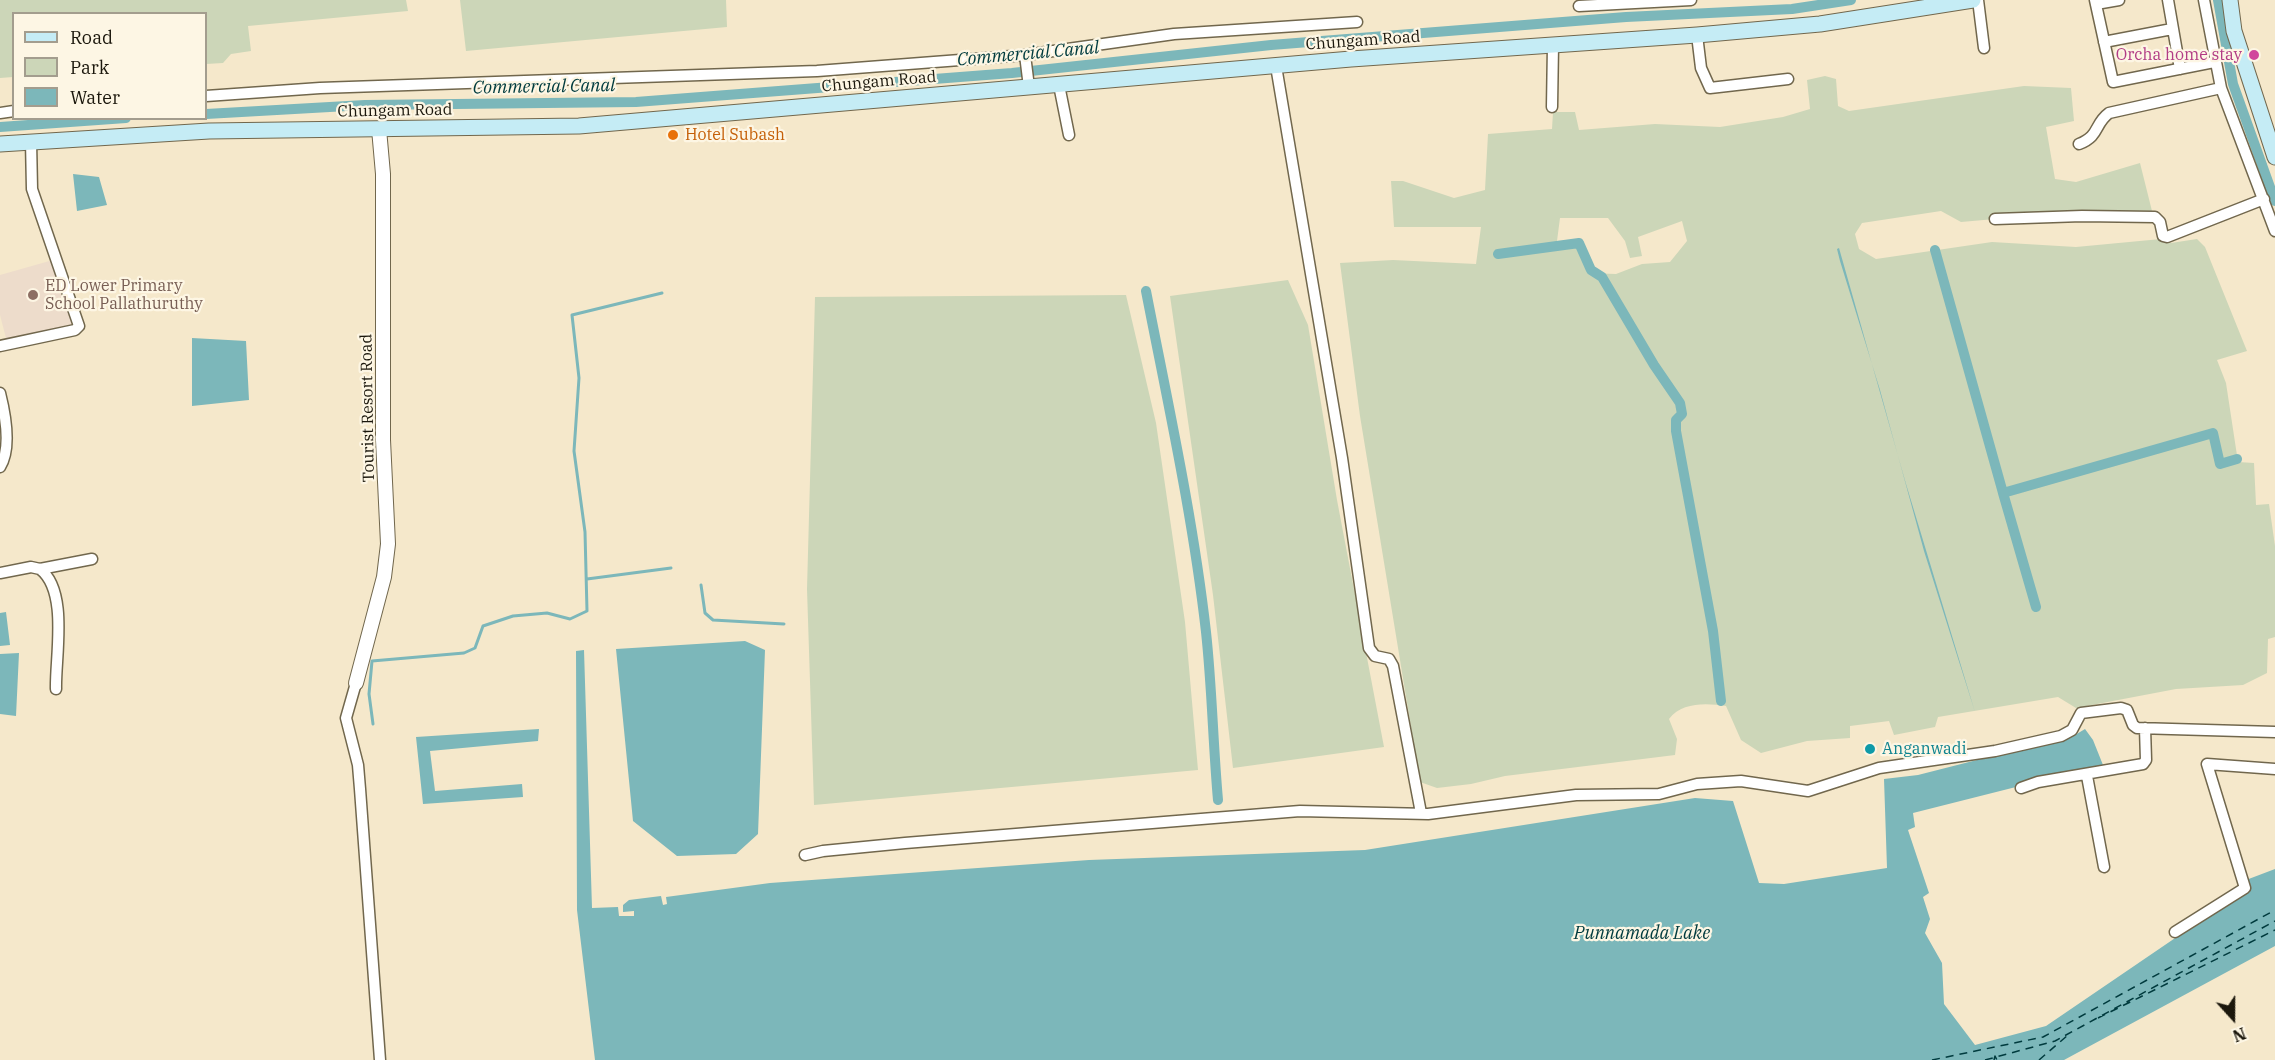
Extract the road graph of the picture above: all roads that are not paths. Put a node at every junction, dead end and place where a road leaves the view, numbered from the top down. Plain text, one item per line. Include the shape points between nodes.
1 (1691, 0) edge
2 (1973, 0) edge
3 (1978, 0) edge
4 (2119, 0) edge
5 (2168, 0) edge
6 (2204, 0) edge
7 (2230, 0) edge
8 (2095, 2) edge
9 (1579, 6) dead end
10 (1357, 22) dead end
11 (2172, 29) junction
12 (1697, 35) junction
13 (2104, 42) junction
14 (1553, 45) junction
15 (1984, 48) dead end
16 (1025, 56) junction
17 (2214, 62) junction
18 (1276, 66) junction
19 (2180, 69) junction
20 (1788, 79) dead end
21 (1029, 84) junction
22 (1059, 85) junction
23 (2221, 88) junction
24 (207, 96) edge
25 (1552, 107) dead end
26 (379, 129) junction
27 (1069, 135) dead end
28 (30, 141) junction
29 (0, 144) edge
30 (2079, 144) dead end
31 (2275, 157) edge
32 (2264, 199) junction
33 (1995, 219) dead end
34 (2275, 231) edge
35 (0, 346) edge
36 (0, 393) edge
37 (0, 467) edge
38 (92, 559) dead end
39 (40, 569) junction
40 (0, 573) edge
41 (356, 683) joint
42 (56, 689) dead end
43 (2145, 728) junction
44 (2275, 732) edge
45 (2275, 769) edge
46 (2087, 776) junction
47 (2021, 788) dead end
48 (1421, 813) junction
49 (805, 855) dead end
50 (2104, 867) dead end
51 (2175, 932) dead end
52 (380, 1060) edge

1 - 9 street
2 - 12 main road, Chungam Road via 1820,24
3 - 15 street
4 - 8 street
5 - 11 street
6 - 17 street
7 - 31 main road via 2234,31
8 - 13 street
10 - 16 street via 1174,34
11 - 13 street
11 - 19 street
12 - 14 main road, Chungam Road
12 - 20 street via 1701,68 1710,88
13 - 19 street via 2113,82
14 - 18 main road, Chungam Road
14 - 25 street
16 - 21 street
16 - 24 street via 816,71 320,88
17 - 19 street
17 - 23 street
18 - 22 main road, Chungam Road
18 - 48 street via 1370,648 1375,656 1389,659 1393,666
21 - 22 main road, Chungam Road
21 - 26 main road, Chungam Road via 579,126
22 - 27 street
23 - 30 street via 2109,113 2094,136
23 - 32 street
26 - 28 main road, Chungam Road via 209,131
26 - 41 street, Tourist Resort Road via 383,174 383,440 388,544 384,577
28 - 29 main road, Chungam Road
28 - 35 street via 32,189 79,326
32 - 33 street via 2167,237 2155,217
32 - 34 street
36 - 37 street via 5,445
38 - 39 street
39 - 40 street
39 - 42 street via 48,579 60,620
41 - 52 street via 346,718 358,765
43 - 44 street
43 - 46 street via 2145,762
43 - 48 street via 2134,727 2124,708 2088,711 2078,718 2072,730 2061,736 1995,751 1879,768 1808,791 1741,781 1697,784 1659,794 1576,795
45 - 51 street via 2206,764 2245,888
46 - 47 street
46 - 50 street
48 - 49 street via 1300,811 905,843

